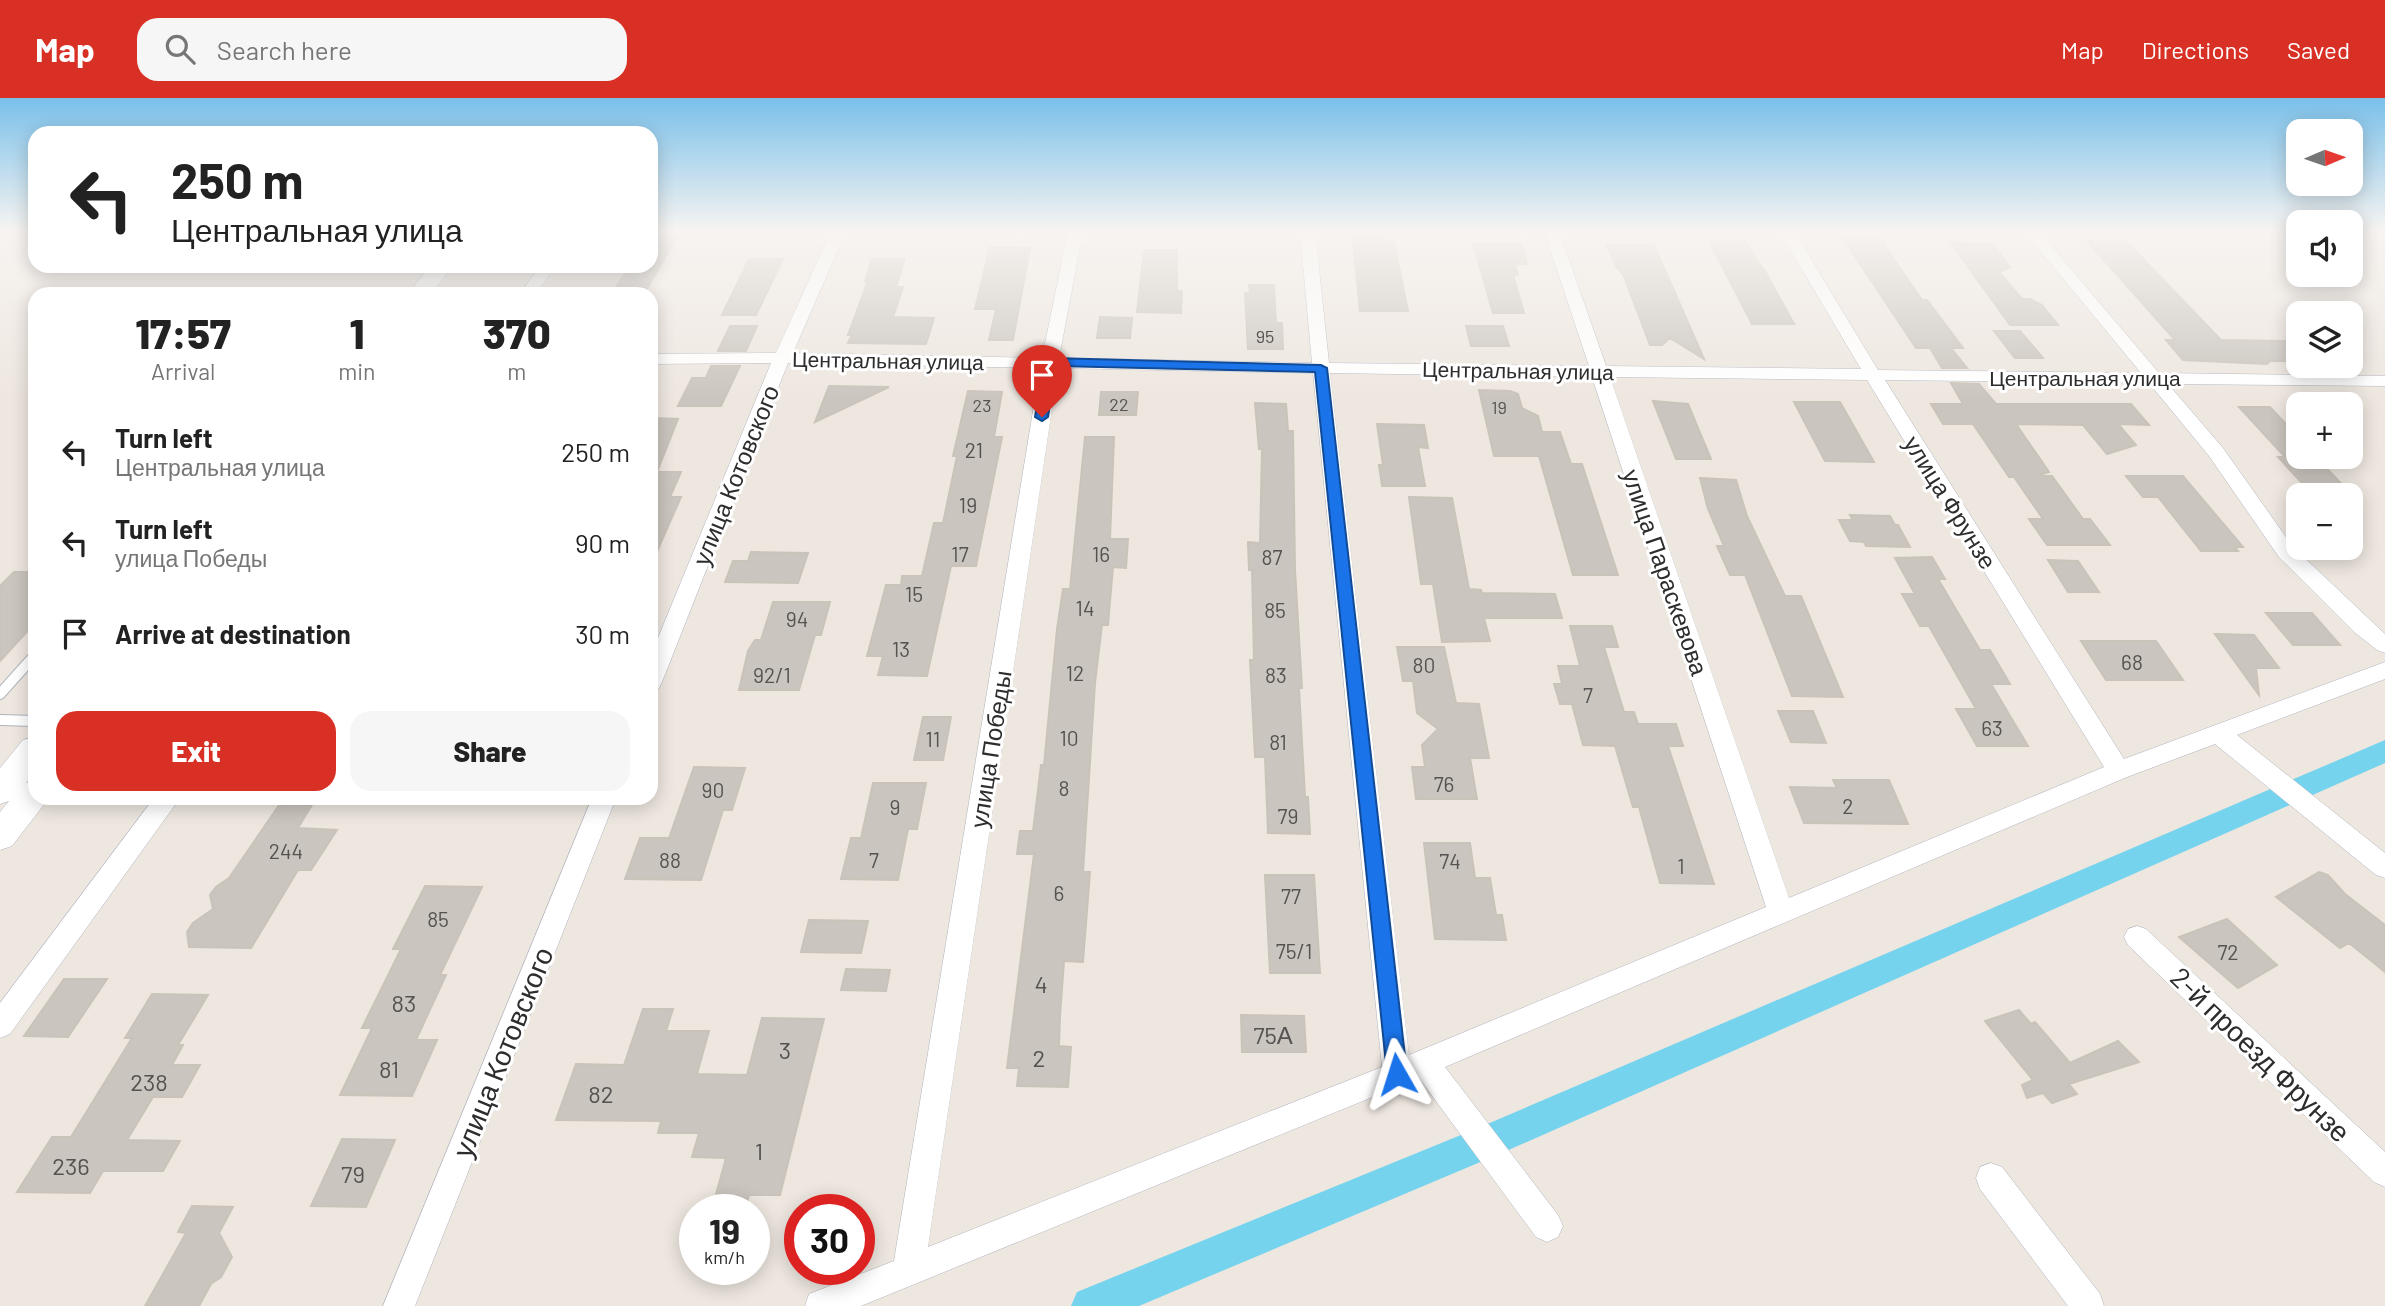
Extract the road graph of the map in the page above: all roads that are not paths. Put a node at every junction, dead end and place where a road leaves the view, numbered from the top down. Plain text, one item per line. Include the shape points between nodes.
1 (813, 287) edge
2 (1065, 287) edge
3 (1313, 287) edge
4 (1571, 287) edge
5 (1821, 287) edge
6 (2078, 287) edge
7 (782, 358) junction
8 (658, 359) edge
9 (1050, 362) junction
10 (1321, 368) junction
11 (1598, 371) junction
12 (1873, 375) junction
13 (2152, 377) junction
14 (2385, 381) edge
15 (2385, 645) edge
16 (28, 663) edge
17 (658, 665) edge
18 (2385, 670) edge
19 (0, 694) edge
20 (0, 720) edge
21 (28, 721) edge
22 (2219, 734) junction
23 (28, 757) edge
24 (2119, 771) junction
25 (0, 791) edge
26 (28, 802) edge
27 (163, 805) edge
28 (601, 805) edge
29 (0, 836) edge
30 (2385, 868) edge
31 (1781, 912) junction
32 (2137, 937) dead end
33 (0, 1025) edge
34 (1425, 1063) junction
35 (1397, 1074) junction
36 (2385, 1172) edge
37 (1991, 1178) dead end
38 (1546, 1226) dead end
39 (909, 1269) junction
40 (399, 1306) edge
41 (821, 1306) edge
42 (2088, 1306) edge

1 - 7 street, улица Котовского
2 - 9 street, улица Победы
3 - 10 street
4 - 11 street, улица Параскевова
5 - 12 street, улица Фрунзе
6 - 13 street
7 - 8 street, Центральная улица
7 - 9 street, Центральная улица
7 - 17 street, улица Котовского
9 - 10 street, Центральная улица
9 - 39 street, улица Победы
10 - 11 street, Центральная улица
10 - 35 street
11 - 12 street, Центральная улица
11 - 31 street, улица Параскевова
12 - 13 street, Центральная улица
12 - 24 street, улица Фрунзе
13 - 14 street, Центральная улица
13 - 15 street via 2216,452 2286,552
16 - 19 lane
18 - 22 street
20 - 21 lane
22 - 24 street
22 - 30 street
23 - 25 main road
24 - 31 street
26 - 29 main road
27 - 33 street
28 - 40 street, улица Котовского
31 - 34 street
32 - 36 street, 2-й проезд Фрунзе
34 - 35 street
34 - 38 street
35 - 39 street
37 - 42 street
39 - 41 street

